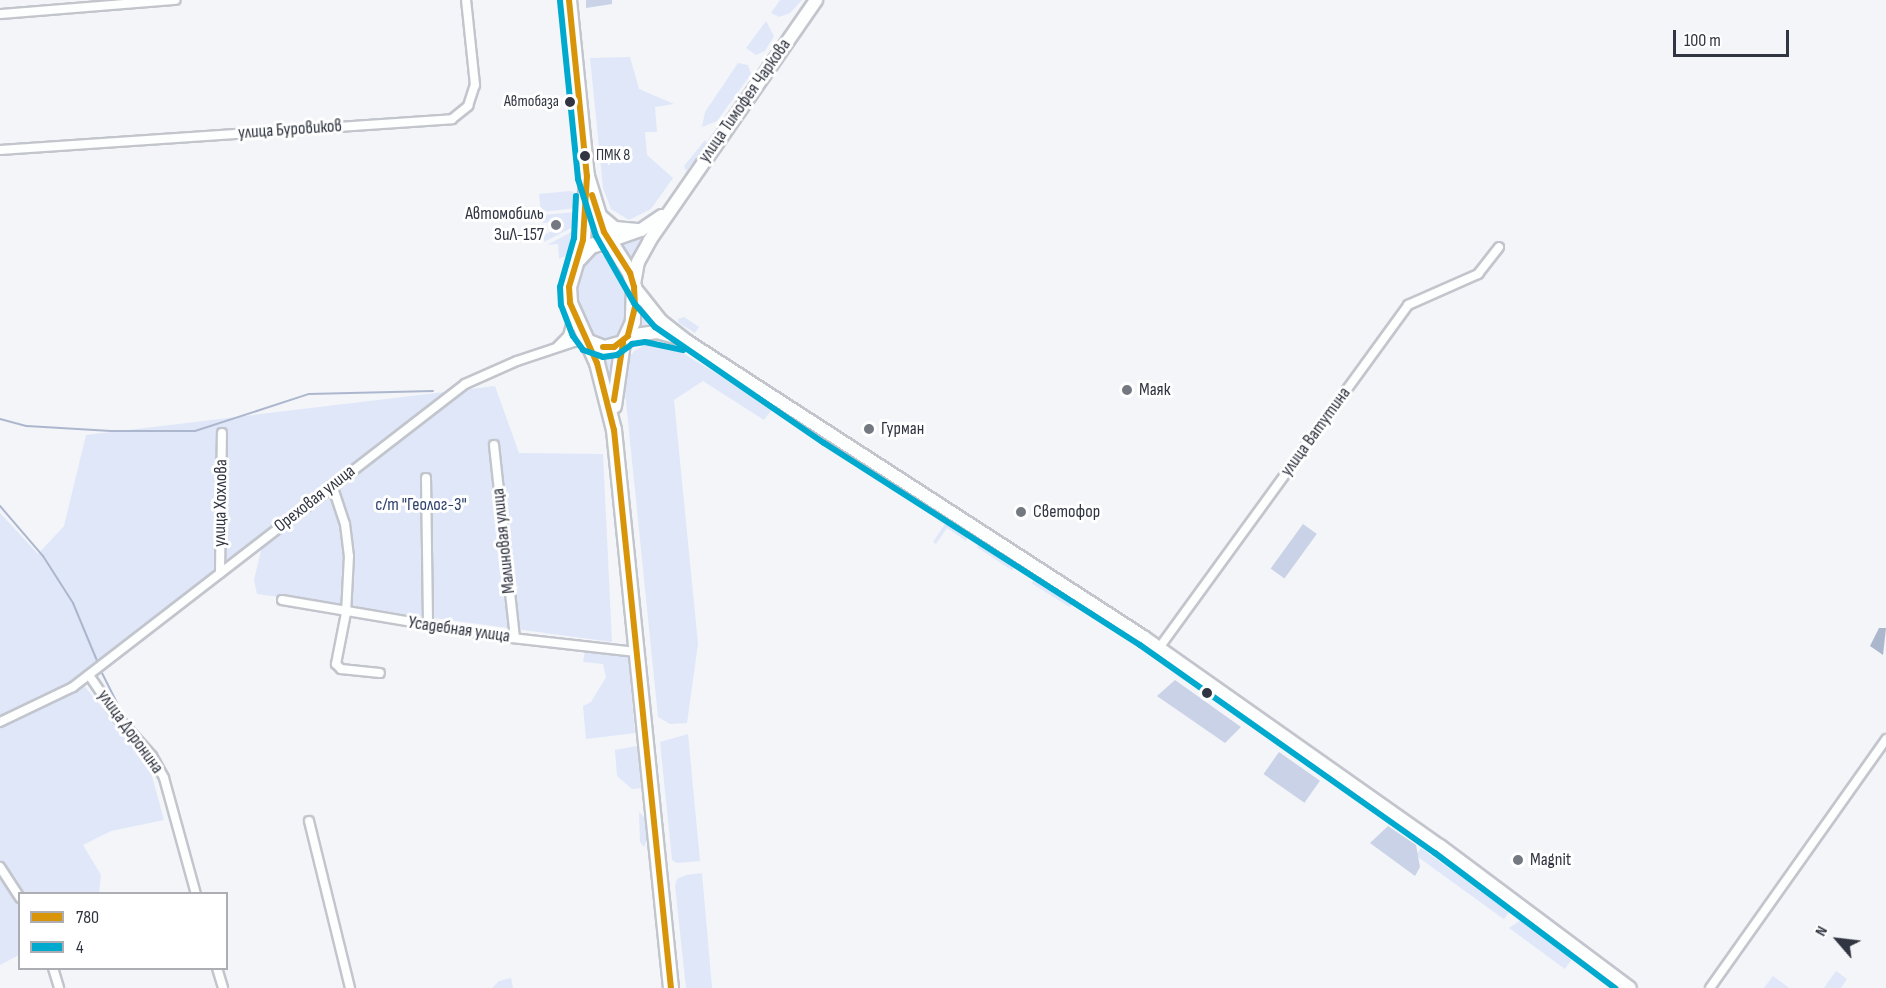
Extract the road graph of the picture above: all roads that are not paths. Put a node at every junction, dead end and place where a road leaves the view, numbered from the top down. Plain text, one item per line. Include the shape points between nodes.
1 (166, 0) edge
2 (175, 0) edge
3 (466, 0) edge
4 (569, 0) edge
5 (816, 0) edge
6 (0, 14) edge
7 (0, 150) edge
8 (586, 176) junction
9 (675, 202) junction
10 (597, 213) junction
11 (641, 230) junction
12 (609, 241) junction
13 (1499, 247) dead end
14 (578, 261) junction
15 (634, 286) junction
16 (573, 317) junction
17 (626, 340) junction
18 (588, 342) junction
19 (688, 342) junction
20 (556, 348) junction
21 (614, 430) junction
22 (222, 433) dead end
23 (494, 445) dead end
24 (426, 478) dead end
25 (332, 485) junction
26 (220, 573) junction
27 (282, 600) dead end
28 (346, 614) junction
29 (428, 626) junction
30 (515, 638) junction
31 (1159, 648) junction
32 (636, 652) junction
33 (380, 673) dead end
34 (89, 675) junction
35 (0, 722) edge
36 (1886, 739) edge
37 (309, 821) dead end
38 (0, 867) edge
39 (195, 892) edge
40 (18, 895) edge
41 (53, 970) edge
42 (217, 970) edge
43 (222, 987) edge
44 (59, 988) edge
45 (211, 988) edge
46 (350, 988) edge
47 (671, 988) edge
48 (1630, 988) edge
49 (1710, 988) edge

1 - 2 street
1 - 6 street
3 - 7 street, улица Буровиков via 475,86 468,106 452,119
4 - 8 main road
5 - 9 main road, улица Тимофея Чаркова
8 - 10 main road
8 - 14 main road via 583,240
9 - 11 main road
9 - 15 main road via 643,251
10 - 11 main road via 615,228
10 - 12 main road
11 - 12 main road
12 - 14 main road via 591,246
12 - 15 main road
13 - 31 street, улица Ватутина via 1478,274 1408,306
14 - 16 main road via 569,287
15 - 17 main road
15 - 19 main road via 661,321
16 - 18 main road
16 - 20 street via 568,336
17 - 18 main road via 604,348
17 - 19 main road via 657,332
17 - 21 main road via 616,378
18 - 20 street, Ореховая улица
18 - 21 main road via 603,380
19 - 31 main road
20 - 25 street, Ореховая улица via 465,384
21 - 32 main road
22 - 26 street, улица Хохлова
23 - 30 street, Малиновая улица
24 - 29 street
25 - 26 street, Ореховая улица
25 - 28 street via 345,524 349,556
26 - 34 street, Ореховая улица
27 - 28 street, Усадебная улица
28 - 29 street, Усадебная улица
28 - 33 street via 336,664 341,669
29 - 30 street, Усадебная улица
30 - 32 street, Усадебная улица
31 - 48 main road via 1448,852
32 - 47 main road
34 - 35 street via 73,687
34 - 39 street, улица Доронина via 118,718 152,756 164,778
36 - 49 street
37 - 46 street
38 - 40 street
41 - 44 street
42 - 43 street
43 - 45 street

